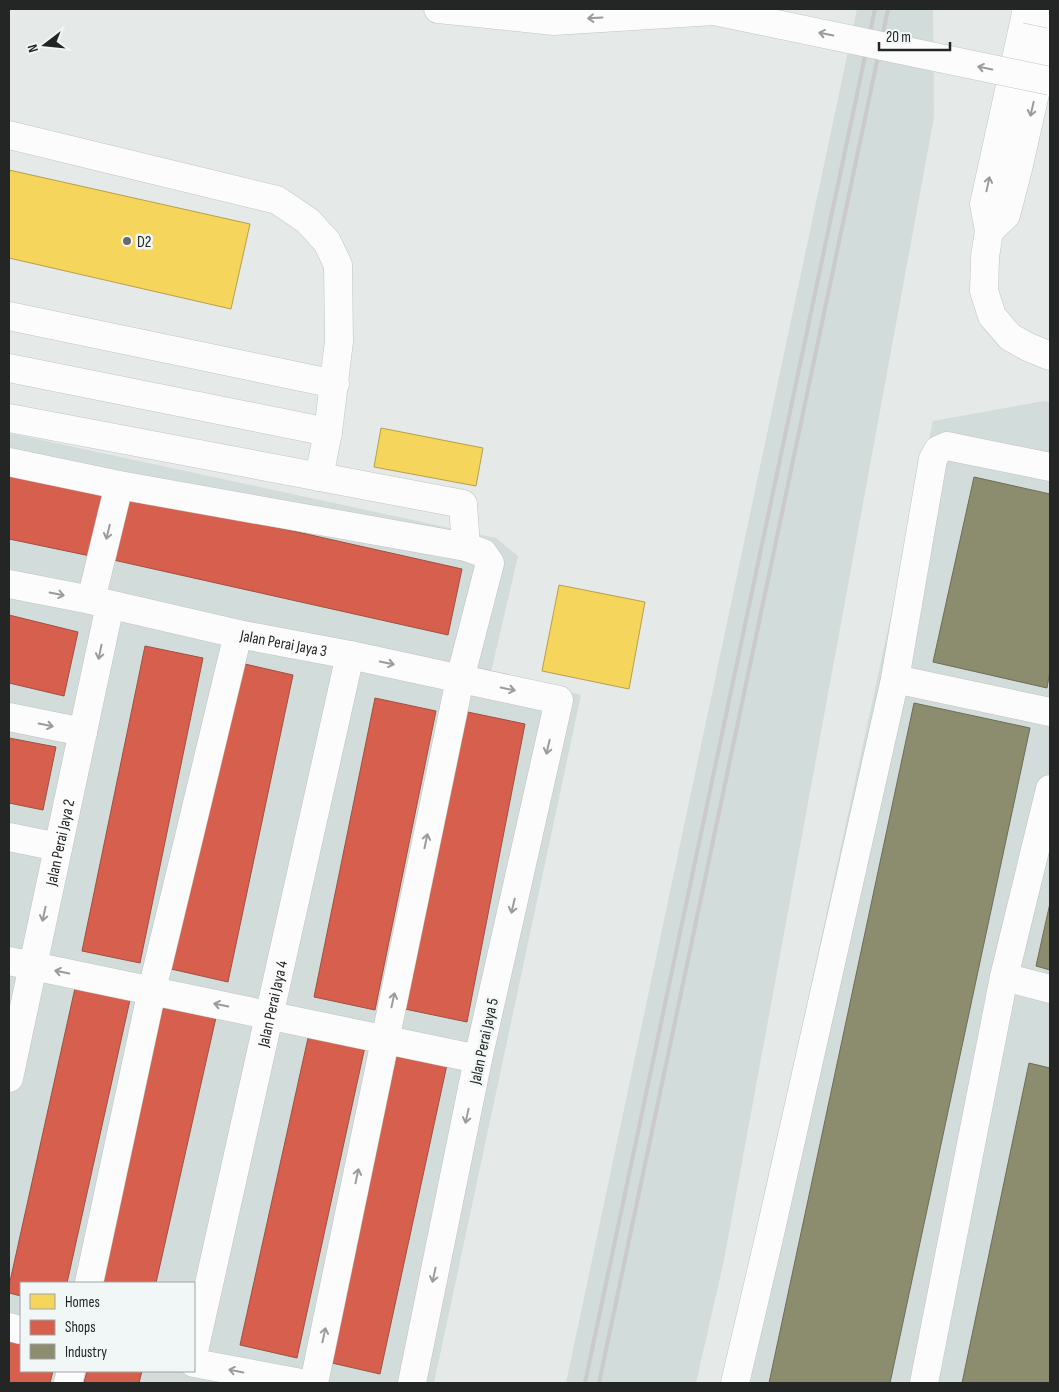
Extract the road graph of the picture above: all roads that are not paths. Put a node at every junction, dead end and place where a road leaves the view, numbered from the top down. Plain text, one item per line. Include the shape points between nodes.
1 (438, 9) edge
2 (1026, 9) edge
3 (705, 10) edge
4 (1050, 14) edge
5 (1050, 27) edge
6 (1050, 82) edge
7 (9, 136) edge
8 (989, 231) junction
9 (9, 316) edge
10 (1050, 356) edge
11 (9, 368) edge
12 (335, 384) junction
13 (9, 418) edge
14 (328, 432) junction
15 (9, 462) edge
16 (1050, 467) edge
17 (319, 477) junction
18 (119, 485) junction
19 (466, 547) junction
20 (9, 584) edge
21 (100, 602) junction
22 (238, 634) junction
23 (350, 655) junction
24 (460, 679) junction
25 (895, 679) junction
26 (559, 700) joint
27 (1050, 712) edge
28 (9, 717) edge
29 (83, 732) junction
30 (1050, 788) edge
31 (9, 837) edge
32 (58, 847) junction
33 (21, 963) edge
34 (1004, 977) junction
35 (1050, 988) edge
36 (152, 990) junction
37 (269, 1016) junction
38 (385, 1040) junction
39 (478, 1059) junction
40 (9, 1077) edge
41 (90, 1282) edge
42 (195, 1347) edge
43 (195, 1362) edge
44 (301, 1383) edge
45 (314, 1383) edge
46 (412, 1383) edge
47 (735, 1383) edge
48 (924, 1383) edge

3 -> 1 main road via 554,21
2 - 4 main road, bridge
8 -> 2 main road via 984,204
6 -> 3 main road, bridge
5 -> 8 main road via 1006,215
7 - 12 main road via 277,200 308,221 327,242 338,265 339,340
8 - 10 main road via 984,290 992,316 1010,337
9 - 12 main road
11 - 14 main road
12 - 14 main road
13 - 17 main road
14 - 17 main road
15 - 18 main road
16 - 25 main road via 947,446 938,450
17 - 19 main road via 464,504
18 - 19 main road
18 -> 21 main road, Jalan Perai Jaya 2
19 - 24 main road via 482,553 490,563
20 -> 21 main road, Jalan Perai Jaya 3
21 - 22 main road, Jalan Perai Jaya 3
21 -> 29 main road, Jalan Perai Jaya 2
22 - 23 main road, Jalan Perai Jaya 3
22 - 36 main road
23 -> 24 main road, Jalan Perai Jaya 3
23 - 37 main road, Jalan Perai Jaya 4
24 -> 26 main road, Jalan Perai Jaya 3
38 -> 24 main road
25 - 27 main road
25 - 47 main road
26 -> 39 main road, Jalan Perai Jaya 5
28 -> 29 main road
29 - 32 main road, Jalan Perai Jaya 2
30 - 34 main road
31 - 32 main road
32 -> 33 main road, Jalan Perai Jaya 2
36 -> 33 main road
33 - 40 main road, Jalan Perai Jaya 2
34 - 35 main road
34 - 48 main road
37 -> 36 main road
36 - 41 main road
37 - 38 main road
37 - 42 main road, Jalan Perai Jaya 4
38 - 39 main road
45 -> 38 main road
39 -> 46 main road, Jalan Perai Jaya 5
44 -> 43 main road

